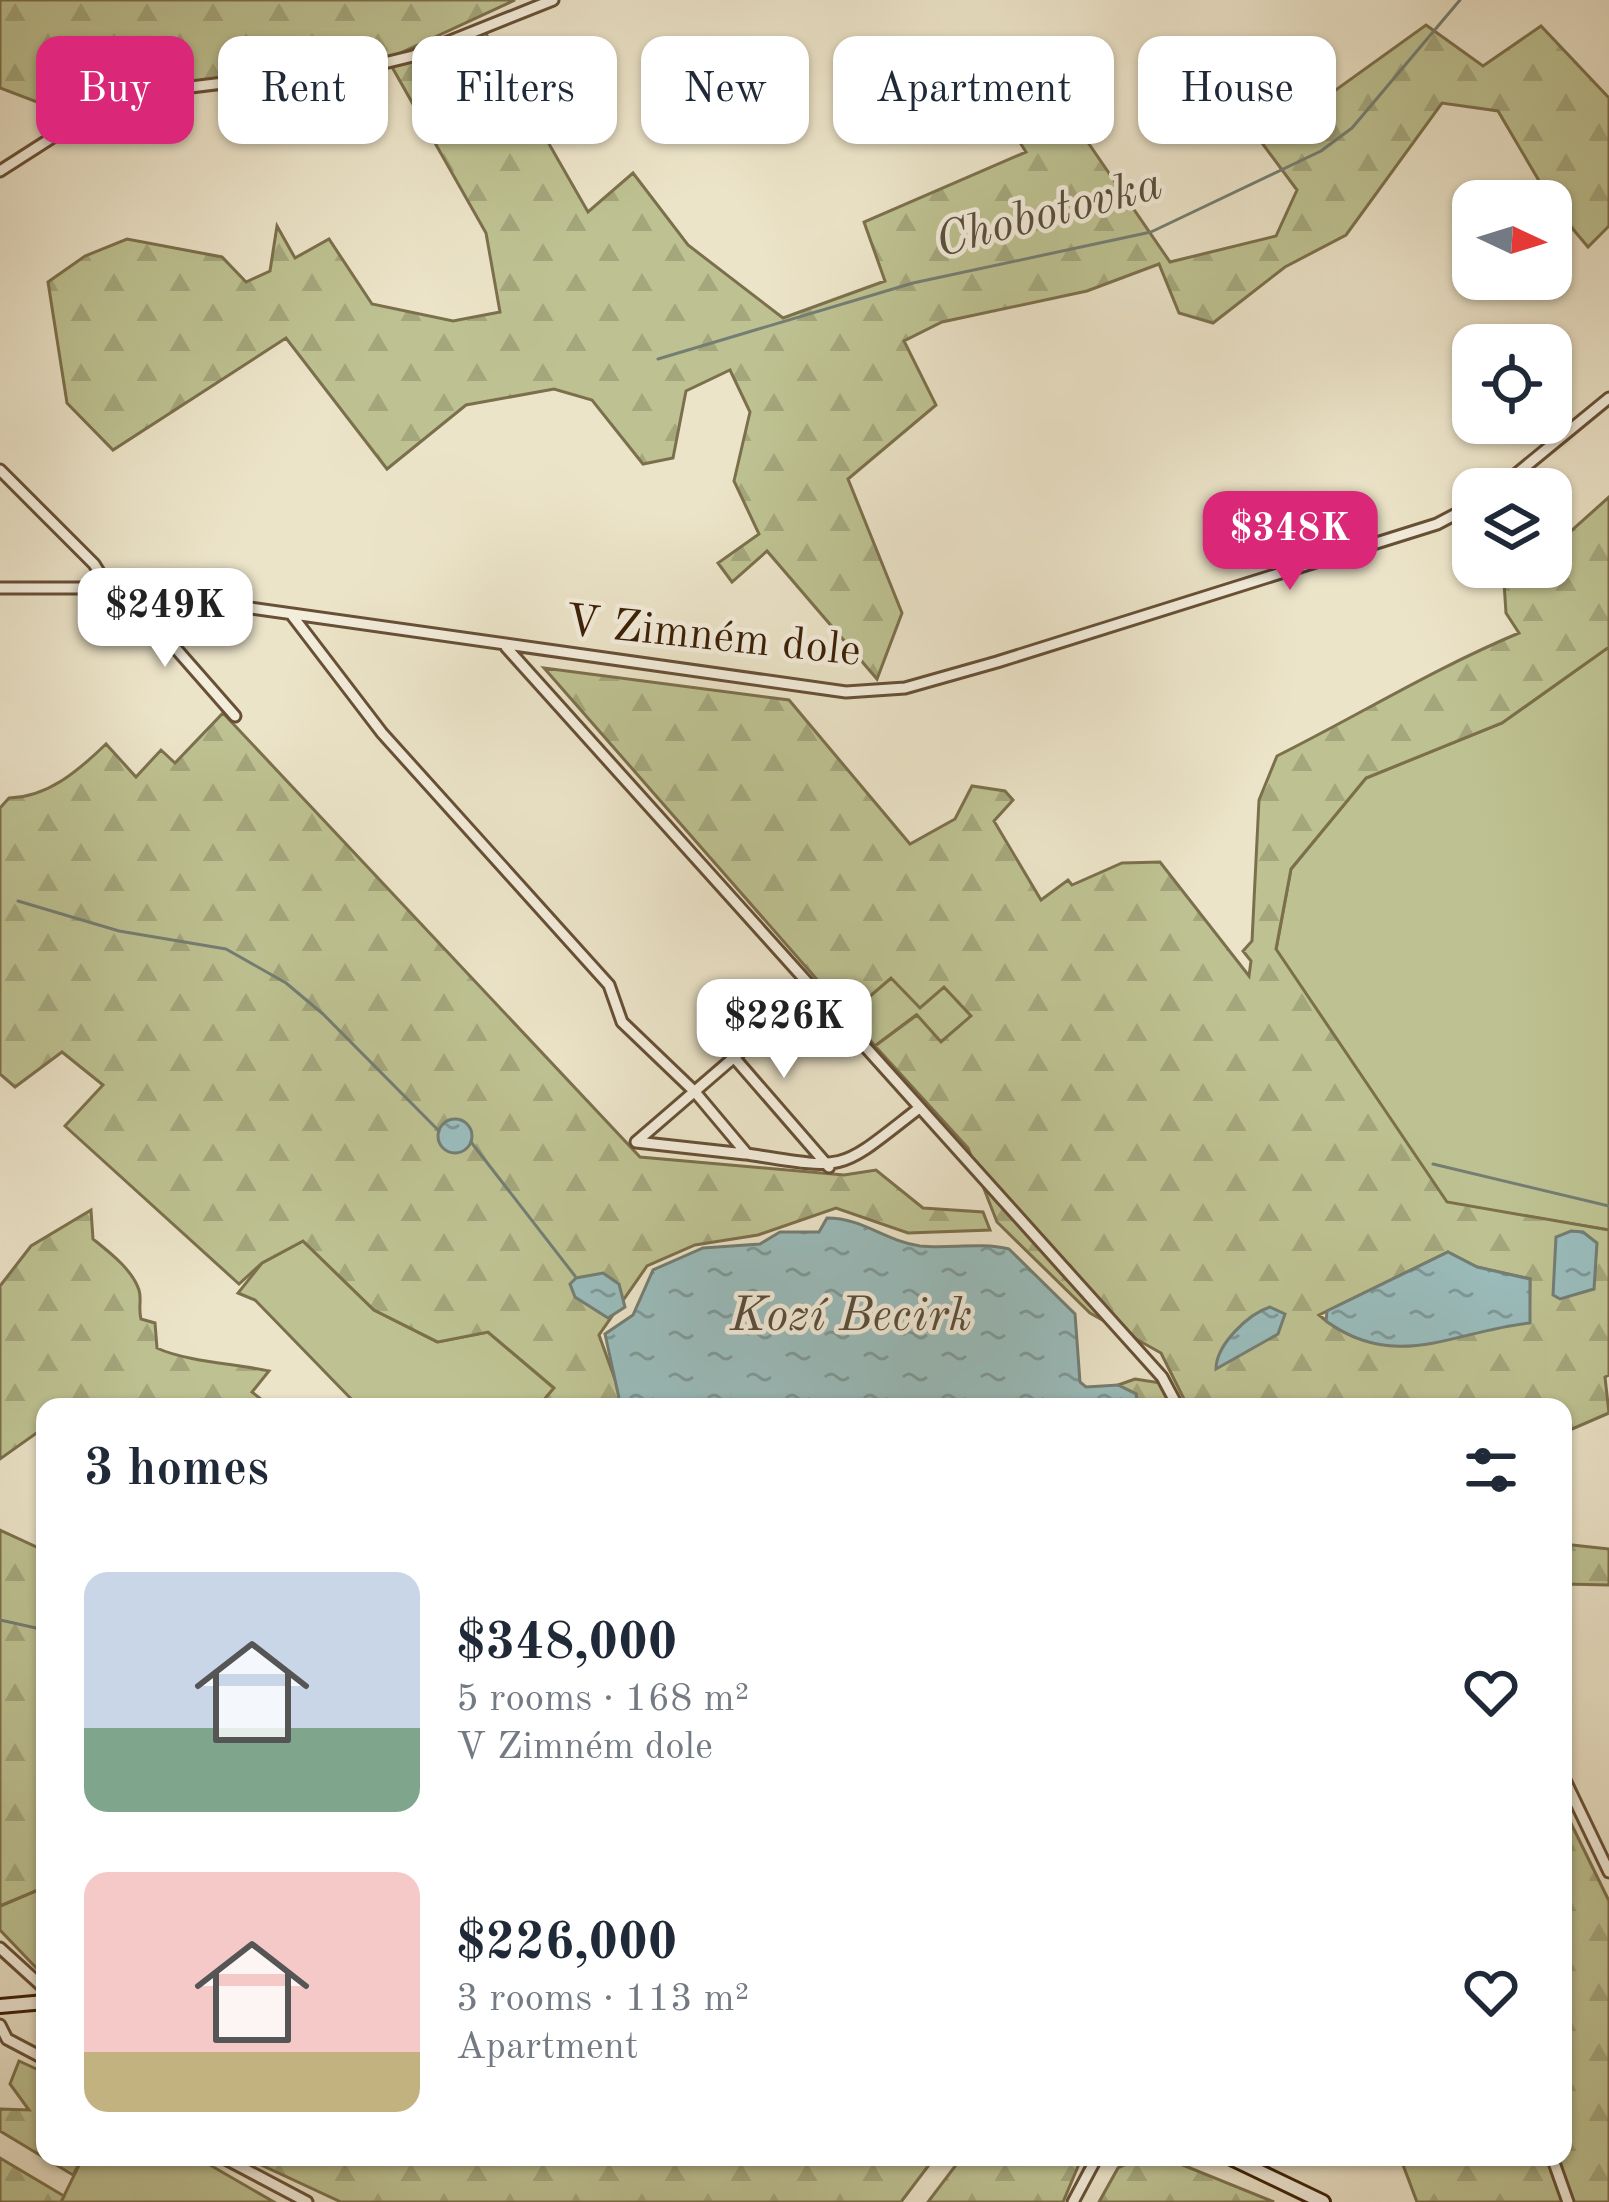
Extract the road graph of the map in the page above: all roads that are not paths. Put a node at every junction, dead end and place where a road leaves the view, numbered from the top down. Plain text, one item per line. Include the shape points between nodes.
1 (553, 0) edge
2 (0, 171) edge
3 (1609, 398) edge
4 (1524, 468) edge
5 (0, 470) edge
6 (1452, 516) edge
7 (0, 588) edge
8 (109, 588) junction
9 (137, 593) junction
10 (291, 614) junction
11 (506, 647) junction
12 (235, 716) dead end
13 (812, 990) junction
14 (705, 1024) dead end
15 (734, 1058) junction
16 (695, 1092) junction
17 (918, 1109) junction
18 (747, 1154) junction
19 (829, 1167) junction
20 (1173, 1398) edge
21 (1572, 1795) edge
22 (1609, 1872) edge
23 (0, 1948) edge
24 (36, 1981) edge
25 (36, 2003) edge
26 (0, 2006) edge
27 (0, 2025) edge
28 (36, 2055) edge
29 (239, 2166) edge
30 (1092, 2166) edge
31 (1248, 2166) edge
32 (1555, 2166) edge
33 (307, 2202) edge
34 (1073, 2202) edge
35 (1323, 2202) edge
36 (1568, 2202) edge

1 - 2 street via 380,64 117,96
3 - 4 street
5 - 8 street
6 - 11 street, V Zimném dole via 905,688 777,686
7 - 8 street, V Zimném dole
8 - 9 street, V Zimném dole
9 - 10 street, V Zimném dole
9 - 12 street
10 - 11 street, V Zimném dole
10 - 16 street via 382,733 609,986 622,1022
11 - 13 street
13 - 15 street
13 - 17 street
14 - 15 street
15 - 16 street
15 - 19 street
16 - 18 street
16 - 18 street via 636,1142
17 - 19 street via 850,1162
17 - 20 street
18 - 19 street
21 - 22 street
23 - 24 street
25 - 26 street
27 - 28 street
29 - 33 street
30 - 34 street
31 - 35 street
32 - 36 street

